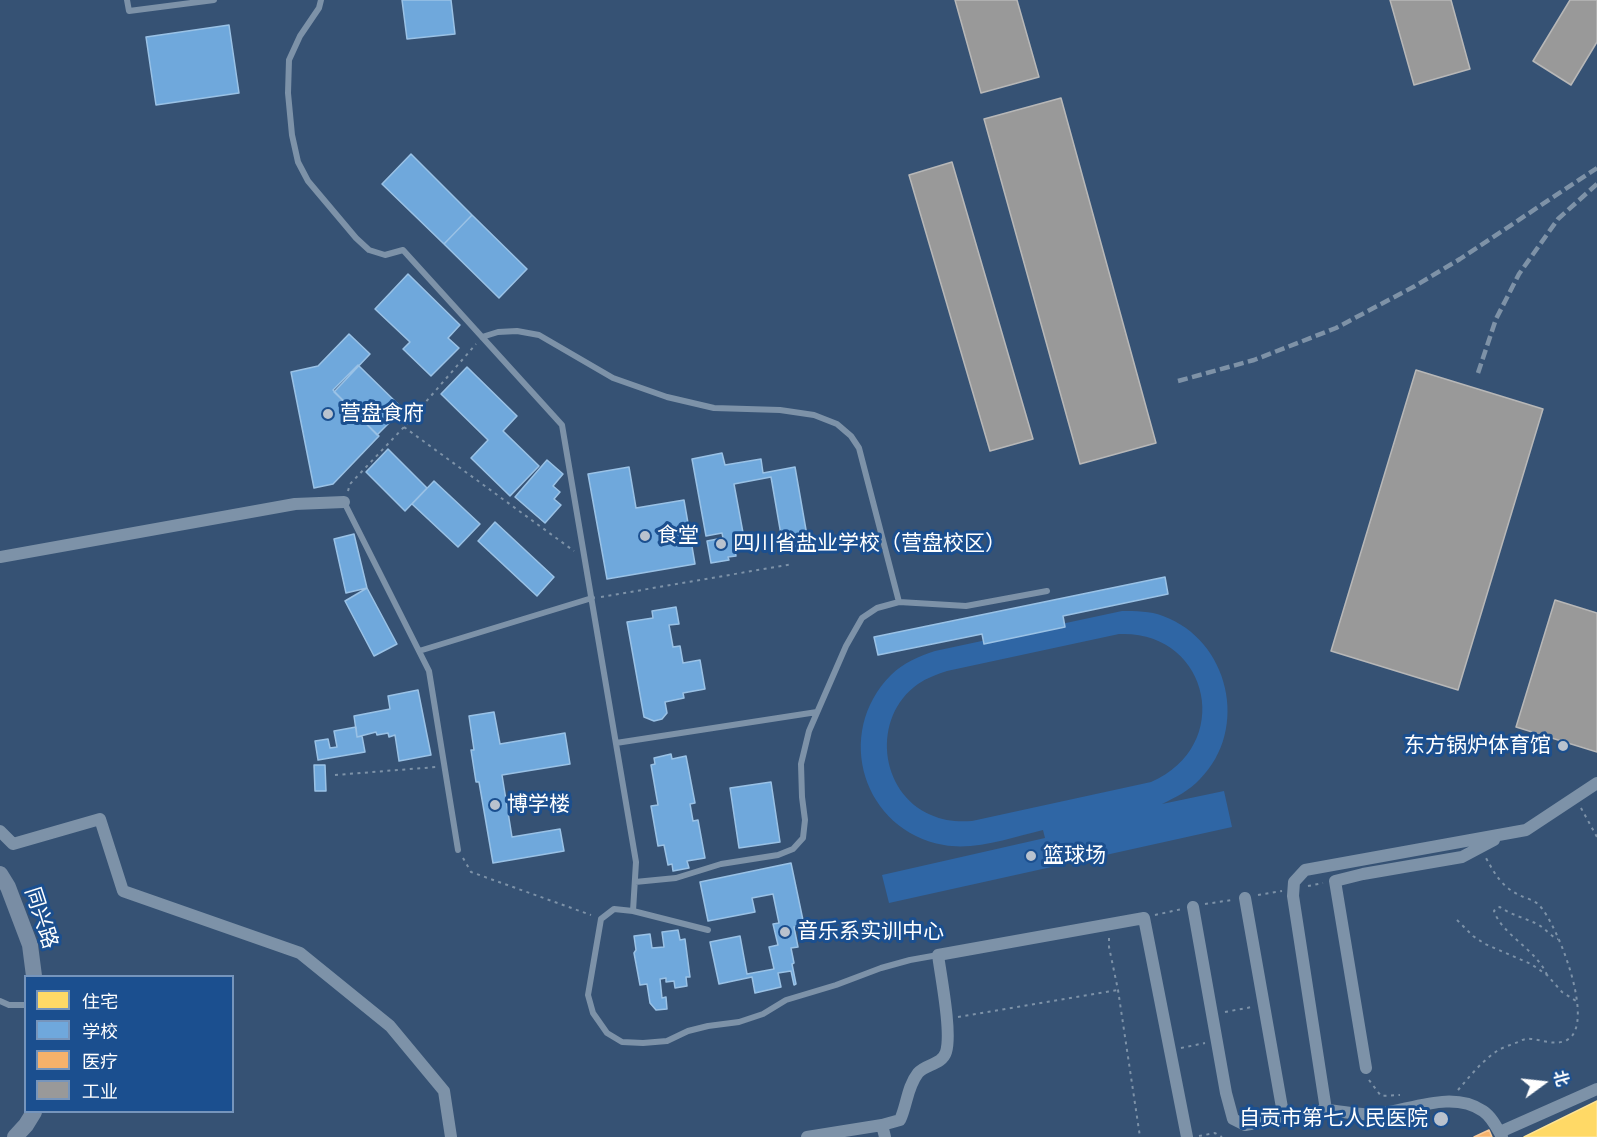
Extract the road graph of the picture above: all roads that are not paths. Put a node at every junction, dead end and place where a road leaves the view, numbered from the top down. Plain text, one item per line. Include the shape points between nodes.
1 (127, 0) edge
2 (213, 0) edge
3 (321, 0) edge
4 (482, 337) junction
5 (344, 502) joint
6 (0, 557) edge
7 (1047, 591) dead end
8 (592, 598) junction
9 (899, 602) junction
10 (419, 651) junction
11 (817, 712) junction
12 (616, 742) junction
13 (1597, 783) edge
14 (0, 831) edge
15 (1505, 835) junction
16 (458, 850) road end
17 (0, 874) edge
18 (635, 882) junction
19 (1245, 898) road end
20 (1193, 907) road end
21 (633, 911) junction
22 (708, 930) dead end
23 (938, 956) junction
24 (34, 975) edge
25 (0, 1001) edge
26 (24, 1005) edge
27 (1366, 1068) road end
28 (1597, 1089) edge
29 (1326, 1110) junction
30 (1284, 1119) junction
31 (35, 1124) edge
32 (884, 1131) edge
33 (1501, 1135) edge
34 (15, 1137) edge
35 (451, 1137) edge
36 (807, 1137) edge
37 (1187, 1137) edge

1 - 2 lane via 129,11
3 - 4 lane via 289,60 289,104 298,162 308,181 356,238 369,250 385,255 403,250
4 - 8 lane via 562,425
4 - 9 lane via 517,331 539,335 613,378 667,397 714,408 814,415 837,424 859,448
5 - 6 street via 295,504
5 - 10 lane
7 - 9 lane via 966,606
8 - 10 lane
8 - 12 lane
9 - 11 lane via 876,608 862,618
10 - 16 lane via 429,671
11 - 12 lane
11 - 18 lane via 801,764 803,838 793,849 720,864 676,878
12 - 18 lane via 636,862
13 - 15 street via 1526,830
14 - 35 street via 13,844 100,819 123,891 300,953 390,1026 444,1091
15 - 27 street via 1462,856 1335,881
15 - 29 street via 1305,870 1294,882
17 - 24 main road, 同兴路 via 30,945
18 - 21 lane
19 - 30 street
20 - 30 street via 1233,1119 1245,1125
21 - 22 lane
21 - 23 lane via 614,909 601,919 588,995 593,1013 607,1033 622,1042 667,1041 688,1031 739,1022 786,1000 881,968
23 - 32 street via 948,1034 946,1053 939,1062 919,1071 900,1120
23 - 37 street via 1144,918
25 - 26 lane
28 - 33 street
29 - 30 street
29 - 33 street via 1377,1114 1458,1102 1484,1111
31 - 34 main road via 26,1125
32 - 36 street

